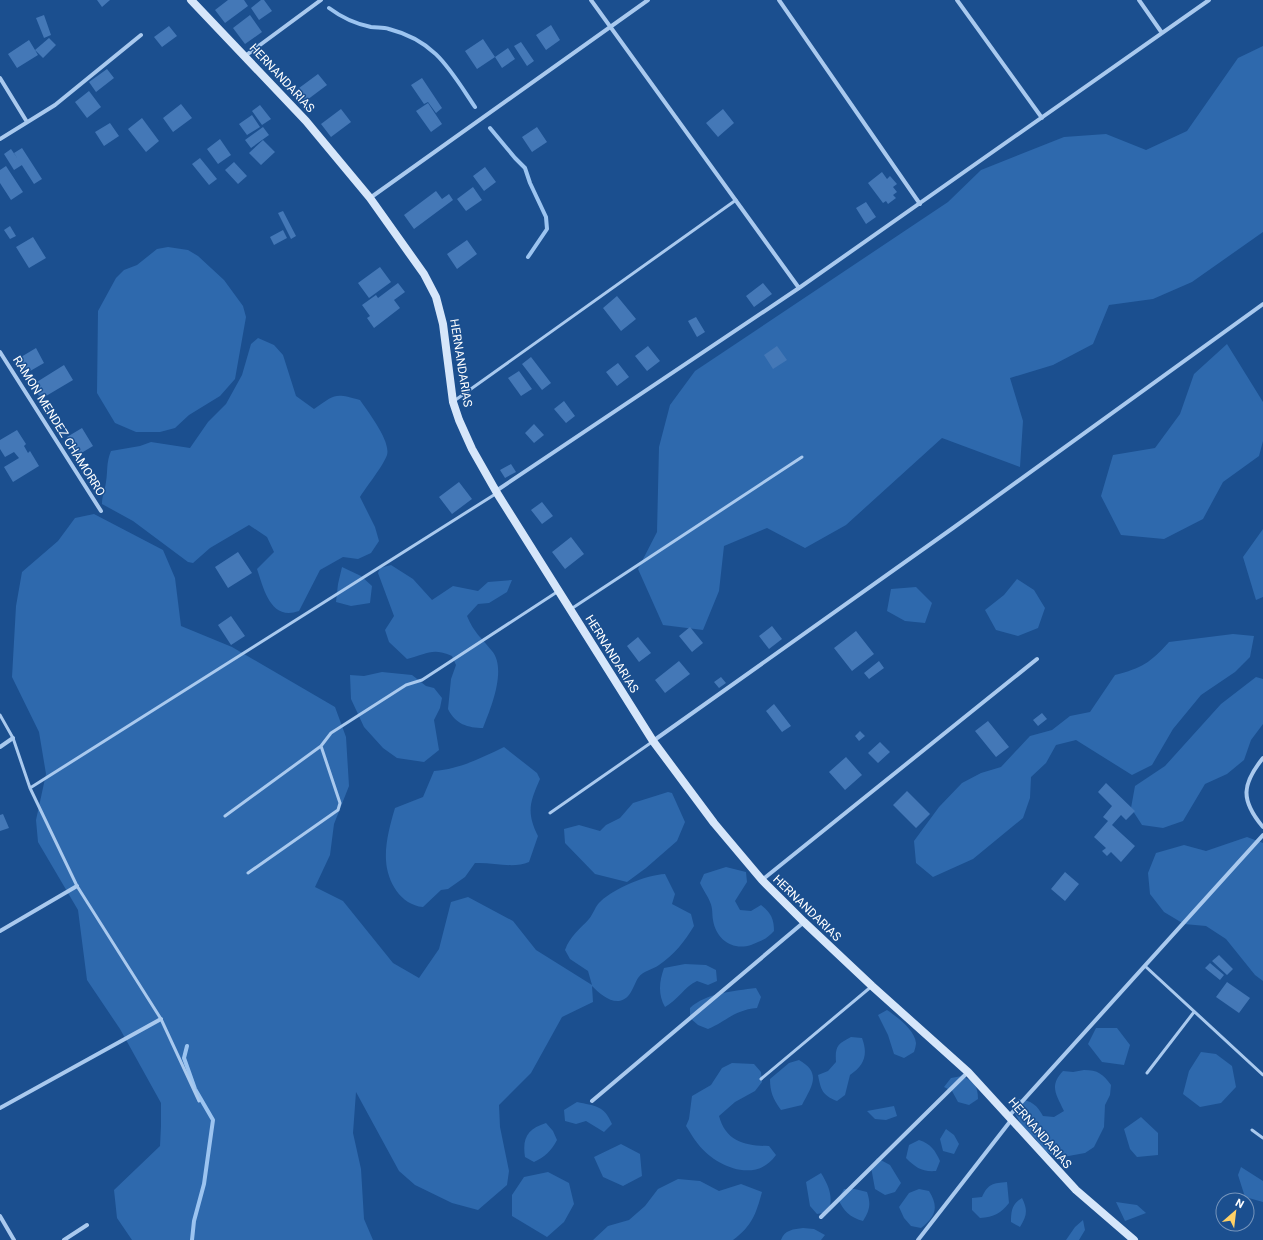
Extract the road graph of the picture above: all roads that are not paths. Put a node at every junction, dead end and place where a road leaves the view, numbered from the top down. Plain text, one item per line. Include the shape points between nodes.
1 (191, 0) edge
2 (321, 0) edge
3 (591, 0) edge
4 (648, 0) edge
5 (779, 0) edge
6 (957, 0) edge
7 (1138, 0) edge
8 (1209, 0) edge
9 (611, 27) junction
10 (1162, 33) junction
11 (140, 35) dead end
12 (245, 56) junction
13 (0, 78) edge
14 (1042, 118) junction
15 (27, 122) junction
16 (0, 139) edge
17 (370, 198) junction
18 (736, 200) junction
19 (920, 204) junction
20 (799, 288) junction
21 (1263, 304) edge
22 (0, 352) edge
23 (453, 402) junction
24 (802, 457) dead end
25 (496, 492) junction
26 (101, 511) dead end
27 (559, 591) junction
28 (570, 609) junction
29 (1037, 659) dead end
30 (0, 715) edge
31 (13, 738) junction
32 (653, 741) junction
33 (321, 746) junction
34 (0, 747) edge
35 (1263, 758) edge
36 (30, 788) junction
37 (550, 813) dead end
38 (225, 816) dead end
39 (1263, 827) edge
40 (1263, 835) edge
41 (248, 873) dead end
42 (762, 880) junction
43 (77, 886) junction
44 (804, 922) junction
45 (0, 932) edge
46 (1145, 966) junction
47 (872, 986) junction
48 (1194, 1012) junction
49 (161, 1019) junction
50 (968, 1072) junction
51 (1147, 1073) dead end
52 (1263, 1075) edge
53 (761, 1079) dead end
54 (199, 1101) dead end
55 (592, 1101) dead end
56 (0, 1108) edge
57 (1010, 1118) junction
58 (1252, 1130) dead end
59 (1263, 1138) edge
60 (0, 1216) edge
61 (821, 1217) dead end
62 (87, 1225) dead end
63 (14, 1240) edge
64 (64, 1240) edge
65 (918, 1240) edge
66 (1134, 1240) edge

1 - 12 street, HERNANDARIAS
2 - 12 street
3 - 9 street
4 - 9 street
5 - 19 street
6 - 14 street
7 - 10 street
8 - 10 street
9 - 17 street
9 - 18 street
10 - 14 street
11 - 15 street via 55,105
12 - 17 street, HERNANDARIAS via 306,121
13 - 15 street
14 - 19 street
15 - 16 street
17 - 23 street, HERNANDARIAS via 424,274 436,297 443,324
18 - 20 street
18 - 23 lane
19 - 20 street
20 - 25 street
21 - 32 street
22 - 26 street, RAMON MENDEZ CHAMORRO
23 - 25 street, HERNANDARIAS via 472,449
24 - 28 lane
25 - 27 street, HERNANDARIAS
25 - 36 lane
27 - 28 street, HERNANDARIAS
27 - 33 lane via 422,680 406,685 331,733
28 - 32 street, HERNANDARIAS
29 - 42 street
30 - 31 lane
31 - 34 street
31 - 36 lane
32 - 37 lane
32 - 42 street, HERNANDARIAS via 714,823
33 - 38 lane
33 - 41 lane via 340,802 338,810
35 - 39 street via 1248,779 1246,795 1248,805
36 - 43 lane
40 - 46 street
42 - 44 street, HERNANDARIAS
43 - 45 street
43 - 49 lane
44 - 47 street, HERNANDARIAS
44 - 55 street
46 - 48 lane
46 - 57 street
47 - 50 street, HERNANDARIAS
47 - 53 lane
48 - 51 lane
48 - 52 lane
49 - 54 lane
49 - 56 street
50 - 57 street, HERNANDARIAS
50 - 61 street
57 - 65 street
57 - 66 street, HERNANDARIAS via 1076,1190
58 - 59 lane
60 - 63 street
62 - 64 street

